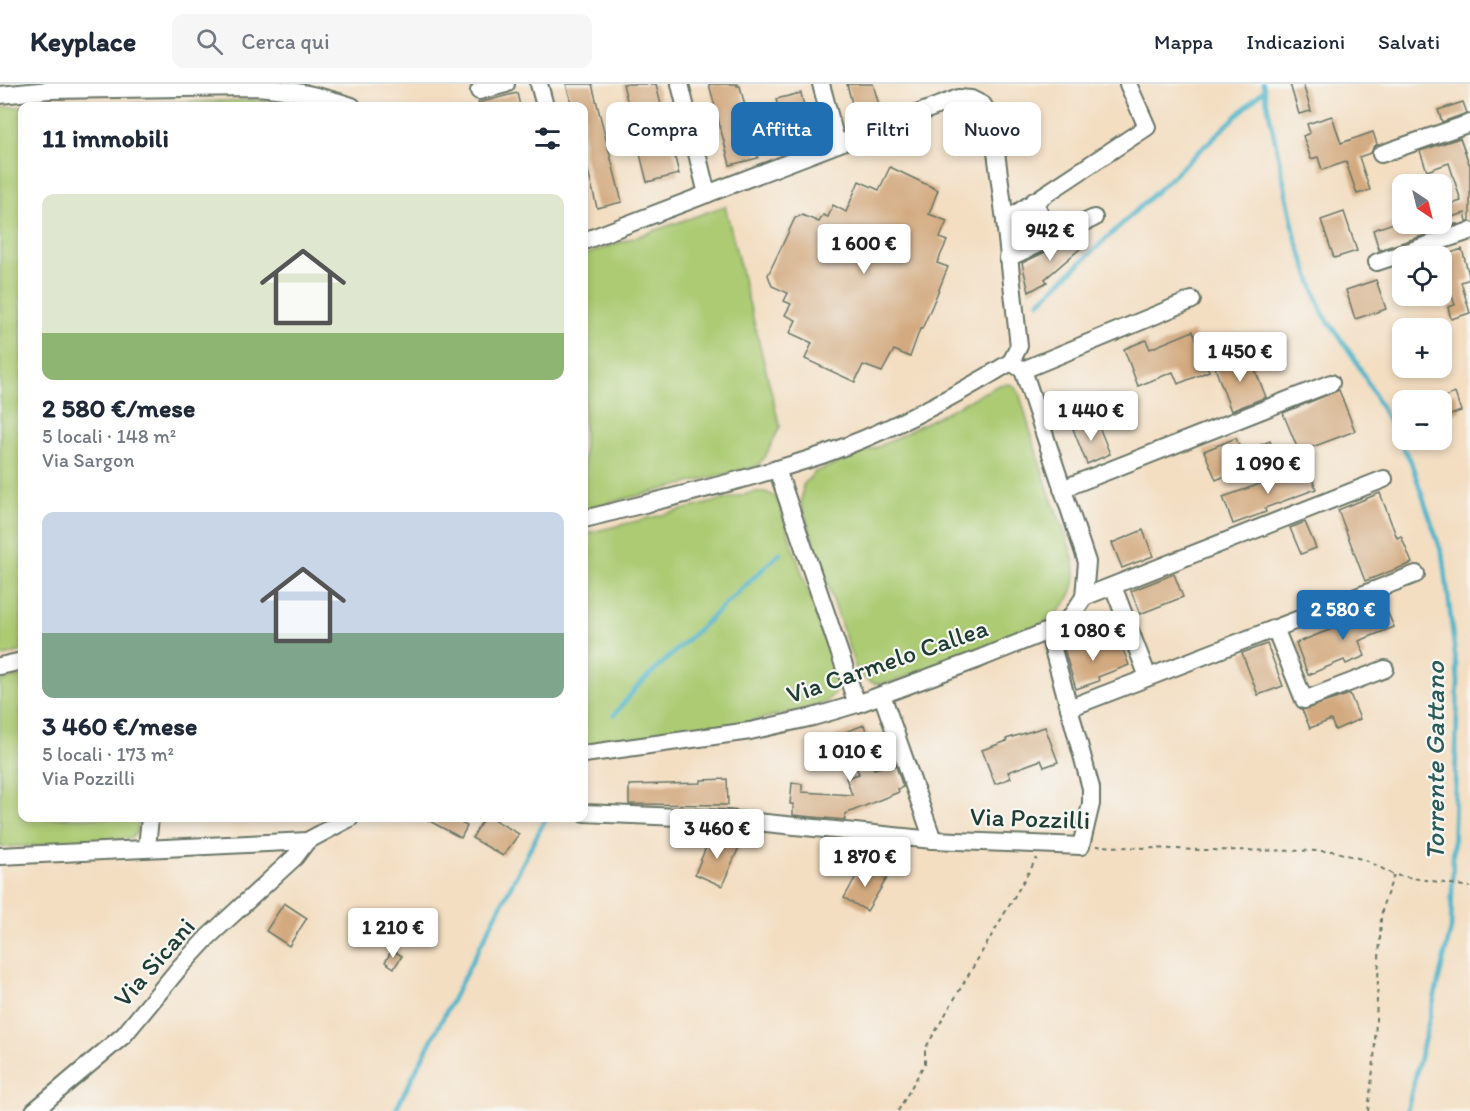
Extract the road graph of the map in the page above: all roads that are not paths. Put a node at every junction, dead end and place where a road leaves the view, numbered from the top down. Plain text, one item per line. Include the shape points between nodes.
1 (506, 84) edge
2 (539, 84) edge
3 (680, 84) edge
4 (821, 84) edge
5 (1128, 84) edge
6 (250, 86) edge
7 (34, 88) edge
8 (5, 91) edge
9 (479, 91) dead end
10 (340, 102) edge
11 (544, 102) edge
12 (1470, 123) edge
13 (837, 144) junction
14 (1381, 154) dead end
15 (707, 194) junction
16 (1034, 201) junction
17 (1094, 218) dead end
18 (1005, 220) junction
19 (1470, 231) edge
20 (1052, 238) junction
21 (588, 239) edge
22 (1008, 258) junction
23 (1377, 262) dead end
24 (1192, 300) dead end
25 (1017, 366) junction
26 (1331, 383) dead end
27 (777, 469) junction
28 (1384, 479) dead end
29 (1062, 489) junction
30 (588, 518) edge
31 (1416, 574) dead end
32 (1113, 586) junction
33 (1084, 597) junction
34 (1275, 628) junction
35 (1048, 631) junction
36 (18, 662) edge
37 (0, 666) edge
38 (1385, 669) dead end
39 (1148, 677) junction
40 (882, 695) junction
41 (857, 704) junction
42 (1069, 708) junction
43 (588, 753) edge
44 (588, 813) edge
45 (150, 822) edge
46 (343, 822) edge
47 (933, 840) junction
48 (307, 841) junction
49 (147, 847) junction
50 (0, 856) edge
51 (34, 1111) edge

1 - 9 street
2 - 11 street
3 - 15 street
4 - 13 street
5 - 16 street via 1147,127
6 - 7 street
6 - 10 street
7 - 8 street
12 - 14 street
13 - 15 street
13 - 18 street via 957,98 972,99 983,105 992,121
15 - 21 street
16 - 18 street
16 - 20 street
17 - 20 street
18 - 22 street
19 - 23 street
20 - 22 street
22 - 25 street via 1019,345
24 - 25 street
25 - 27 street via 908,419 825,454
25 - 29 street
26 - 29 street
27 - 30 street
27 - 41 street
28 - 32 street
29 - 33 street via 1087,562
31 - 34 street
32 - 33 street
32 - 39 street
33 - 35 street, Via Carmelo Callea via 1070,618
34 - 38 street via 1304,700
34 - 39 street
35 - 40 street, Via Carmelo Callea
35 - 42 street
36 - 37 street
39 - 42 street
40 - 41 street, Via Carmelo Callea
40 - 47 street
41 - 43 street, Via Carmelo Callea via 750,731
42 - 47 street, Via Pozzilli via 1091,788 1081,846
44 - 47 street, Via Pozzilli via 727,819
45 - 49 street
46 - 48 street
48 - 49 street
48 - 51 street, Via Sicani via 295,857 194,952 124,1035
49 - 50 street

